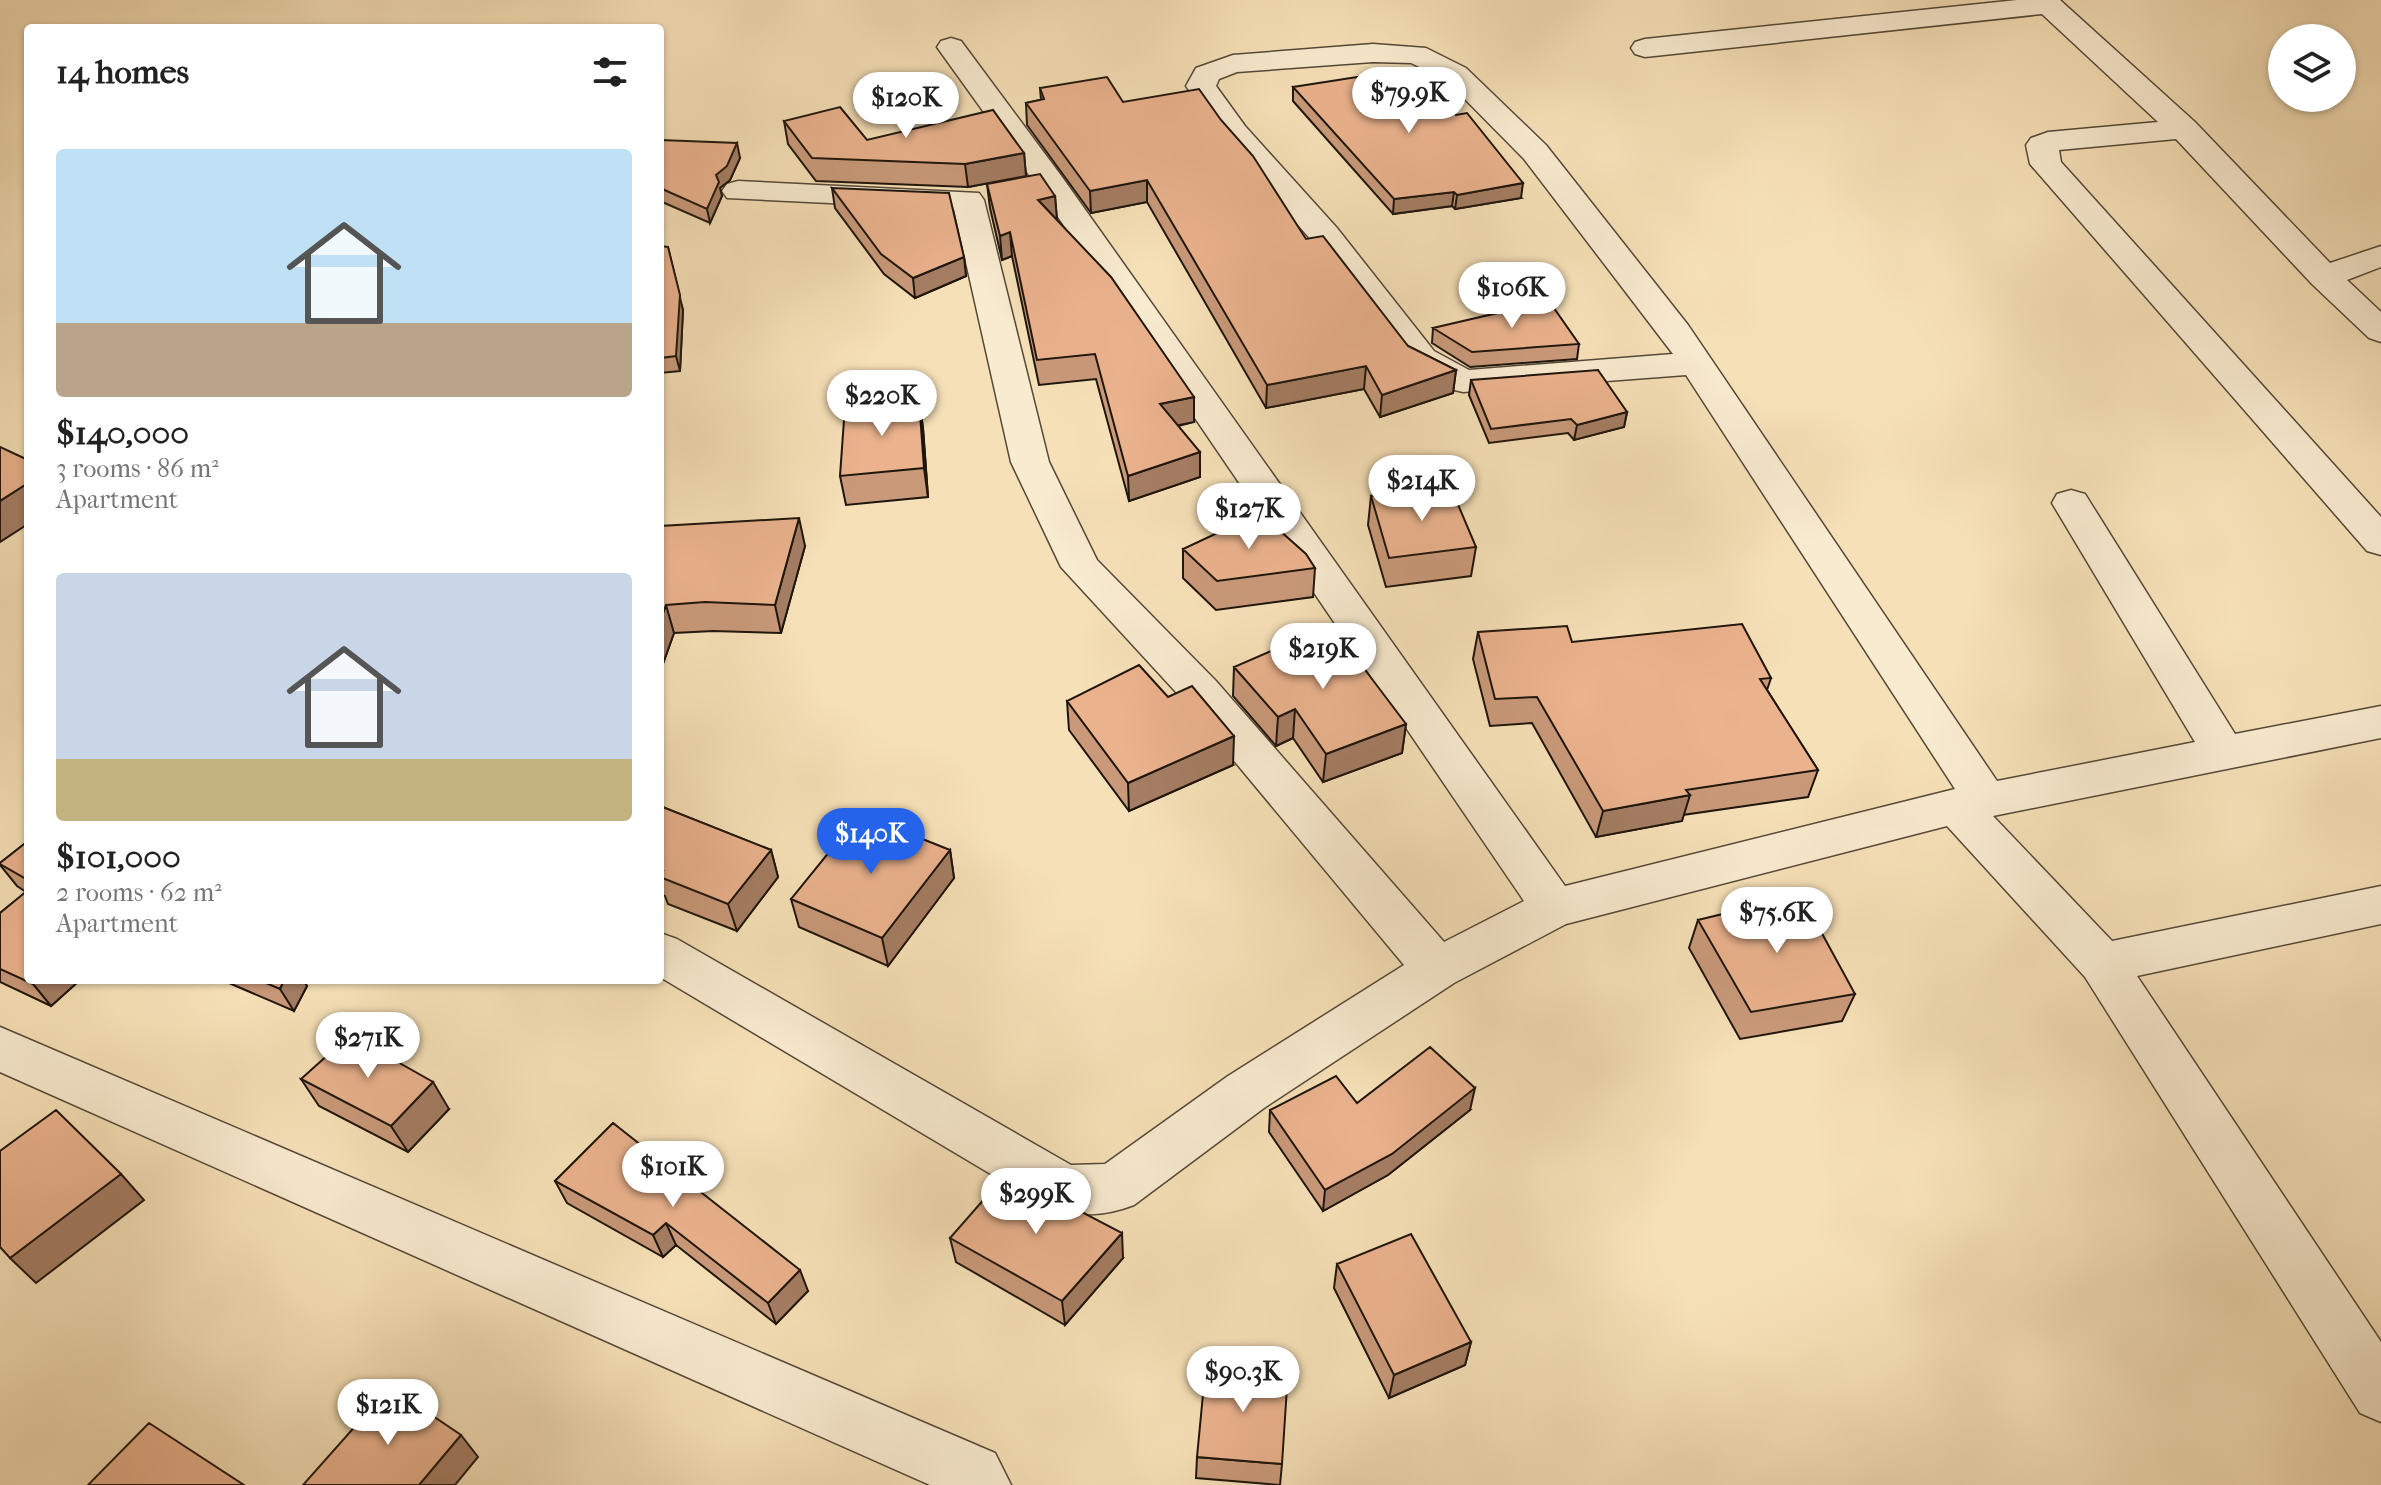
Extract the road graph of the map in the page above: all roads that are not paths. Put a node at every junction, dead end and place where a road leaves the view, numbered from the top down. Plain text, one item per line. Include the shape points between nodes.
1 (2046, 2) edge
2 (951, 47) dead end
3 (1645, 48) dead end
4 (2184, 129) junction
5 (738, 191) dead end
6 (1009, 192) junction
7 (2381, 256) edge
8 (2324, 277) junction
9 (2381, 331) edge
10 (1697, 363) junction
11 (2071, 503) dead end
12 (2381, 542) edge
13 (2381, 722) edge
14 (2223, 752) junction
15 (1970, 802) junction
16 (2381, 905) edge
17 (1554, 908) junction
18 (664, 955) edge
19 (2102, 963) junction
20 (1437, 969) junction
21 (0, 1049) edge
22 (2381, 1393) edge
23 (981, 1485) edge

1 - 3 street
1 - 4 street
2 - 6 street
4 - 8 street
4 - 12 street via 2059,139 2042,145 2046,164
5 - 6 street
6 - 17 street
6 - 20 street via 1030,462 1081,567 1201,692
7 - 8 street
8 - 9 street
10 - 10 street via 1463,381 1421,359 1325,235 1234,133 1201,86 1206,74 1244,63 1373,53 1416,54 1456,74 1535,152
10 - 15 street
11 - 14 street
13 - 14 street
14 - 15 street
15 - 17 street
15 - 19 street
16 - 19 street
17 - 20 street
18 - 20 street via 1065,1190 1115,1188 1246,1092
19 - 22 street
21 - 23 street via 974,1474

